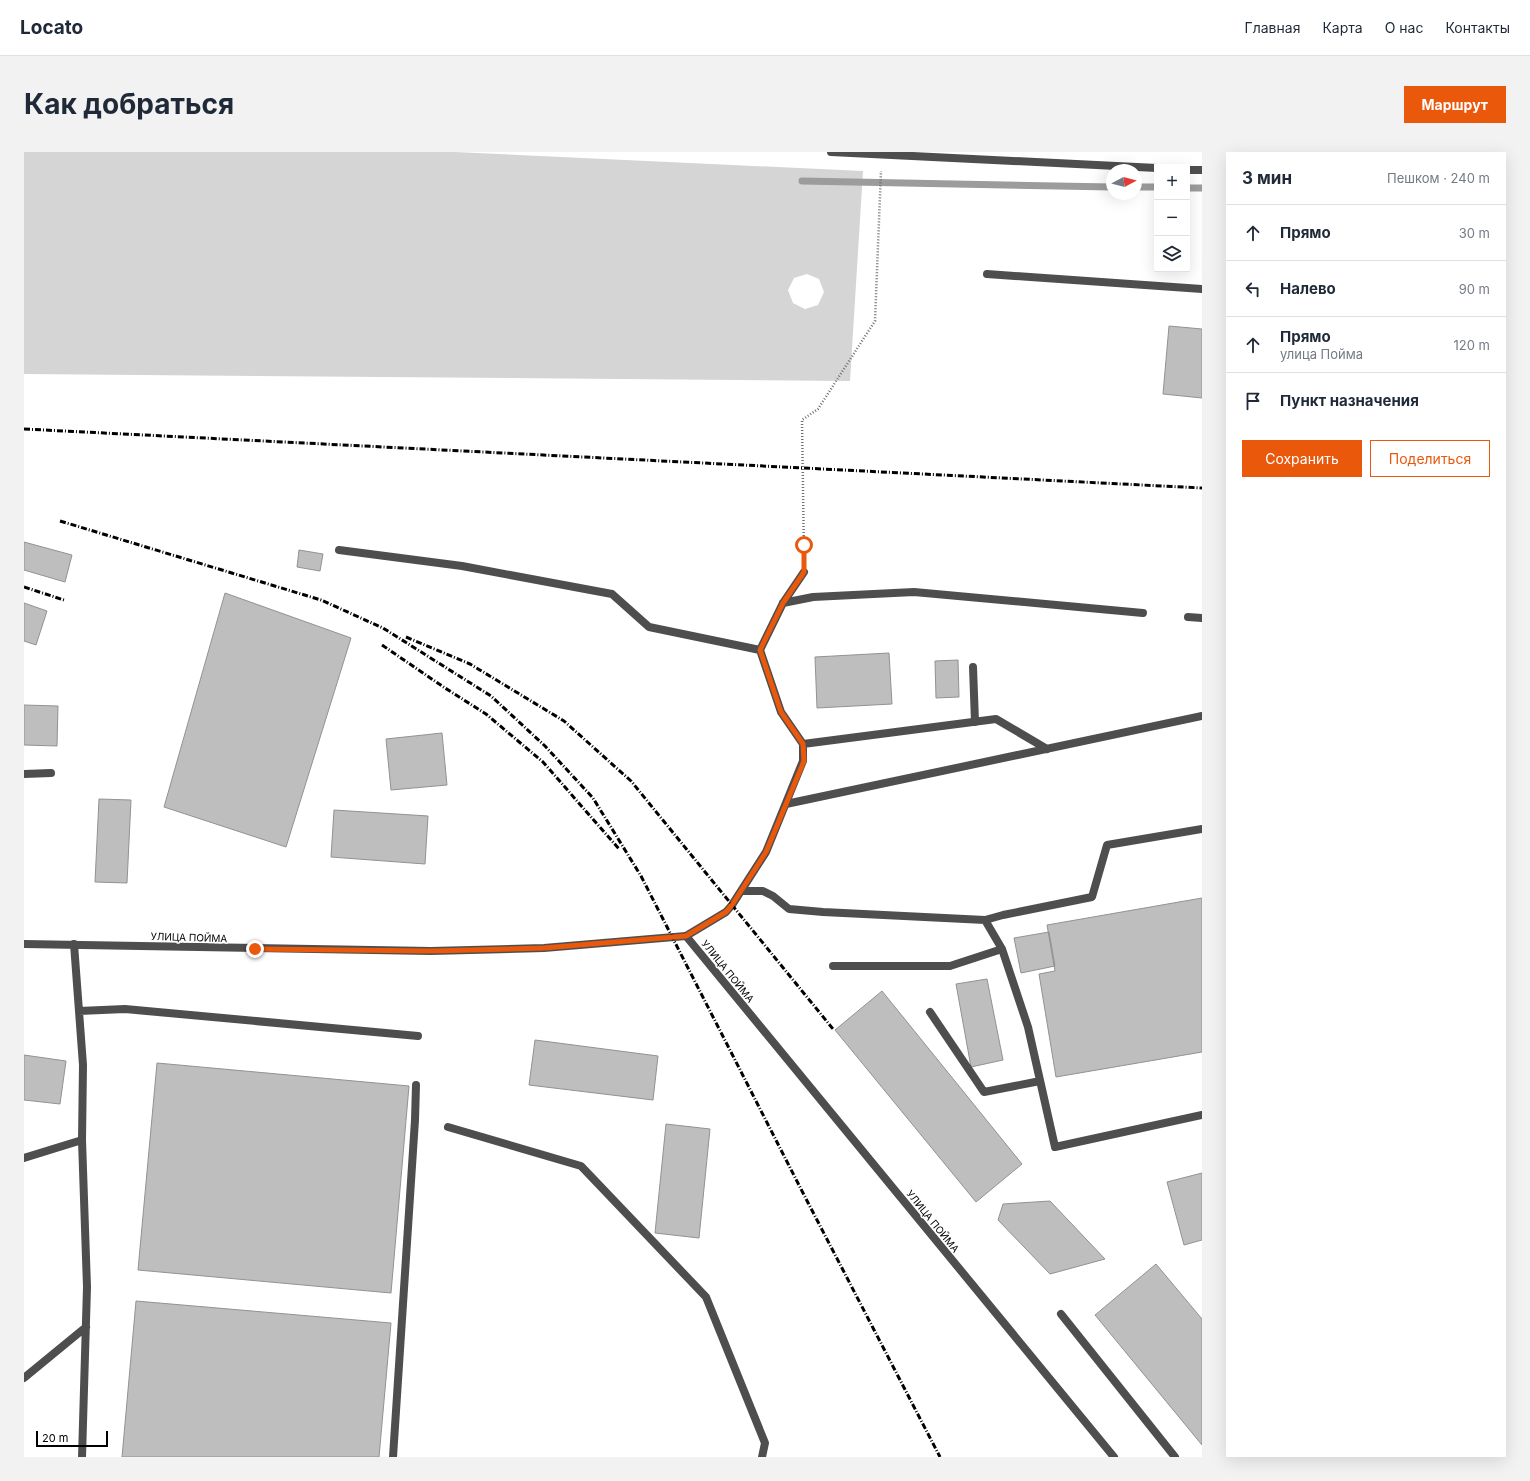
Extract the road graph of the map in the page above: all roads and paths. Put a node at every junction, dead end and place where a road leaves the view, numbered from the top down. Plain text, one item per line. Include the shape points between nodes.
1 (831, 152) edge
2 (881, 154) junction
3 (1154, 168) edge
4 (1190, 170) edge
5 (1202, 170) edge
6 (987, 274) dead end
7 (1202, 288) edge
8 (338, 550) dead end
9 (804, 572) joint
10 (783, 603) junction
11 (1143, 613) dead end
12 (1188, 617) dead end
13 (1202, 618) edge
14 (760, 650) junction
15 (972, 667) dead end
16 (1202, 716) edge
17 (975, 722) junction
18 (803, 744) junction
19 (1047, 749) junction
20 (51, 773) dead end
21 (24, 774) edge
22 (786, 804) junction
23 (1202, 829) edge
24 (742, 891) junction
25 (985, 920) junction
26 (686, 936) junction
27 (24, 944) edge
28 (74, 944) junction
29 (1002, 948) junction
30 (833, 966) dead end
31 (79, 1011) junction
32 (930, 1012) dead end
33 (418, 1036) dead end
34 (1040, 1081) junction
35 (416, 1085) dead end
36 (1202, 1115) edge
37 (448, 1127) dead end
38 (82, 1140) junction
39 (24, 1158) edge
40 (1061, 1314) dead end
41 (86, 1327) junction
42 (24, 1378) edge
43 (82, 1457) edge
44 (393, 1457) edge
45 (762, 1457) edge
46 (1114, 1457) edge
47 (1175, 1457) edge

1 - 2 street
2 - 3 street
2 - 9 path via 875,321 818,409 802,420
4 - 5 street
6 - 7 street
8 - 14 street via 462,566 612,594 649,627
9 - 10 street
10 - 11 street via 813,597 914,592
10 - 14 street
12 - 13 street
14 - 18 street via 781,712
15 - 17 street
16 - 19 street
17 - 18 street
17 - 19 street via 996,719
18 - 22 street via 804,761
19 - 22 street
20 - 21 street
22 - 24 street via 766,852
23 - 25 street via 1107,845 1092,897
24 - 25 street via 763,892 773,896 789,909
24 - 26 street via 726,912
25 - 29 street
26 - 28 street, УЛИЦА ПОЙМА via 544,948 431,951
26 - 46 street, УЛИЦА ПОЙМА
27 - 28 street, УЛИЦА ПОЙМА
28 - 31 street
29 - 30 street via 950,966
29 - 34 street via 1028,1027
31 - 33 street via 125,1009
31 - 38 street via 83,1065
32 - 34 street via 984,1092
34 - 36 street via 1054,1147
35 - 44 street via 416,1120
37 - 45 street via 581,1166 706,1297 765,1443
38 - 39 street
38 - 41 street
40 - 47 street
41 - 42 street
41 - 43 street

